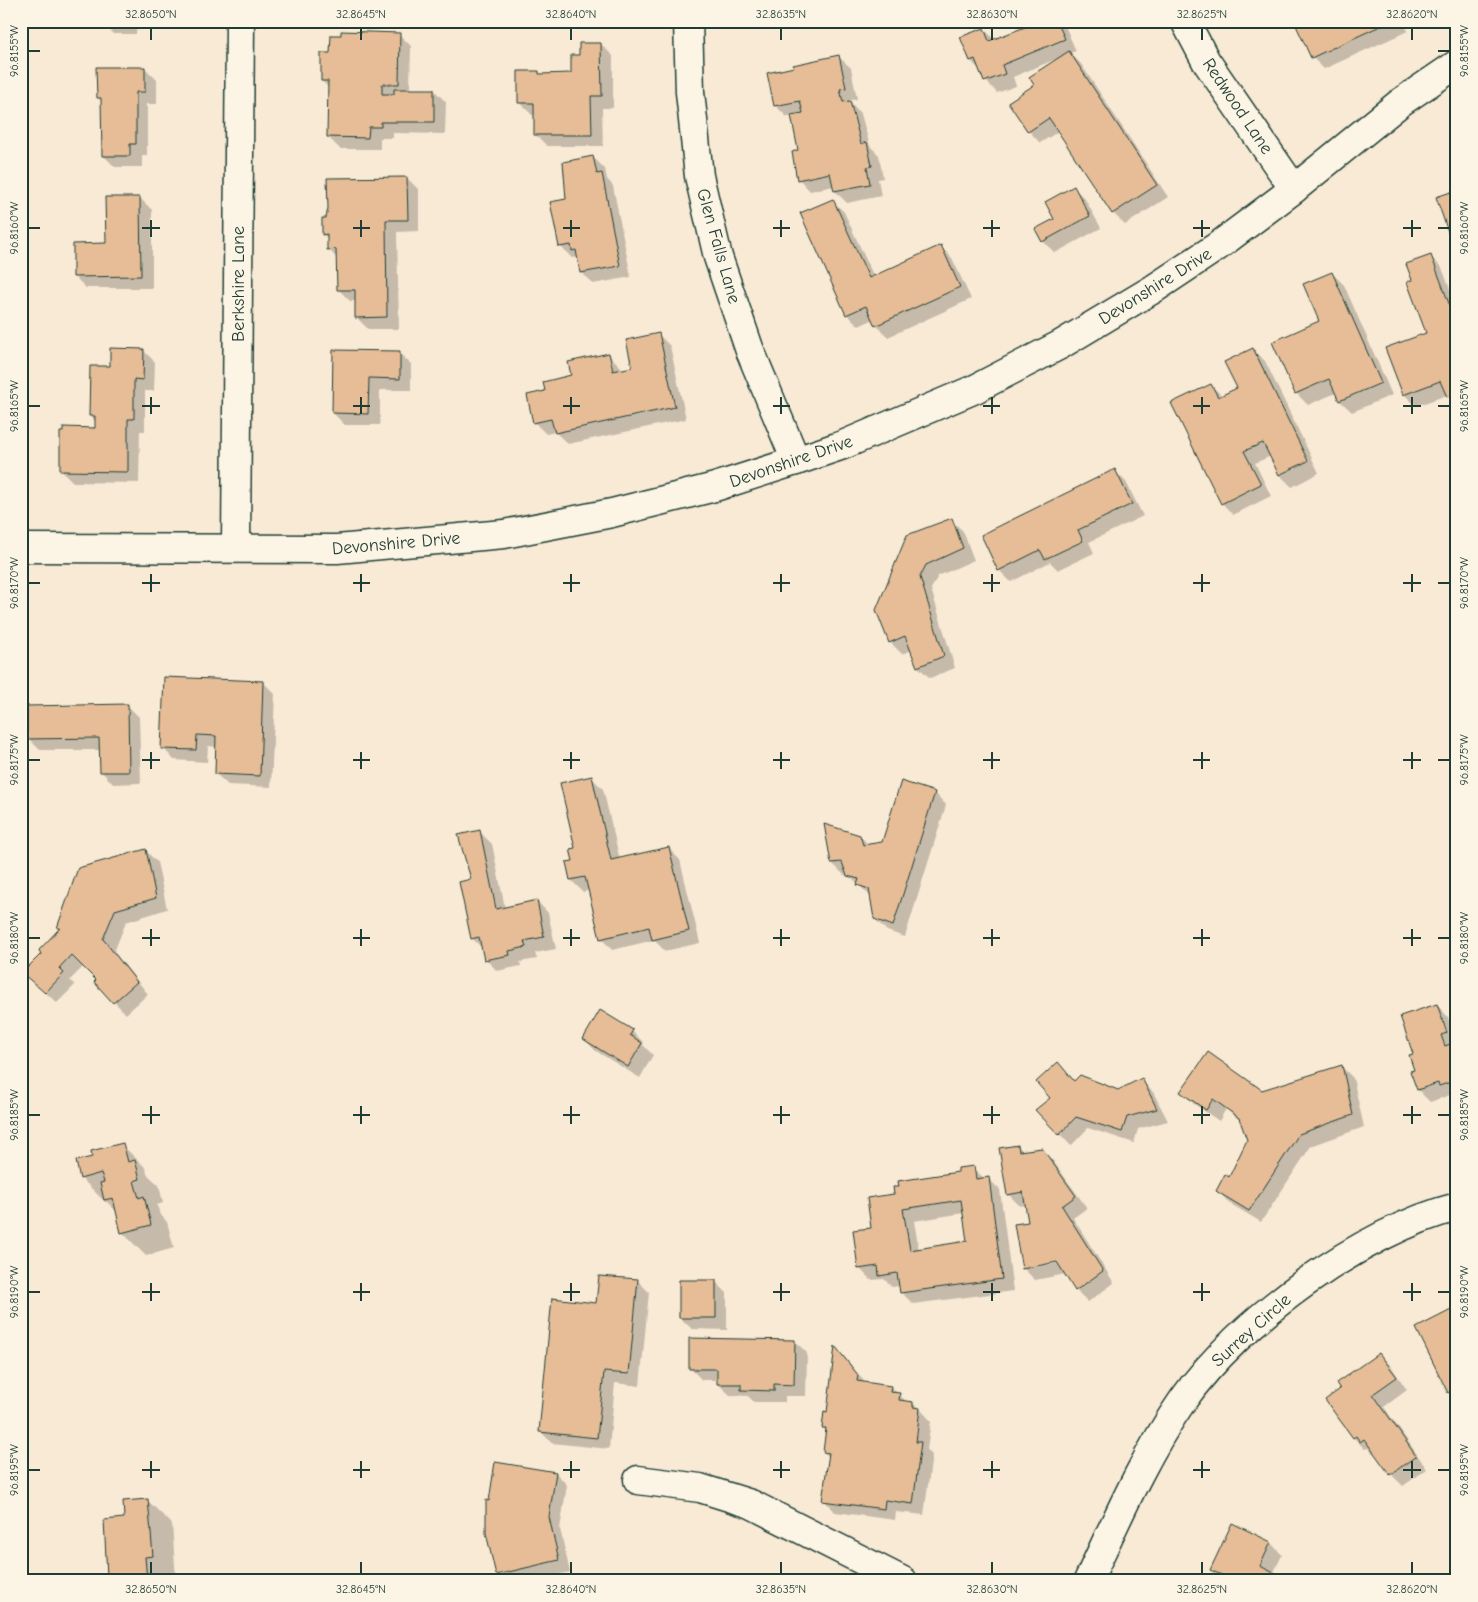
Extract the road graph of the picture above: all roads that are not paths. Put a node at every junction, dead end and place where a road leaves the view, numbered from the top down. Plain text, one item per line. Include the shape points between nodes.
1 (240, 21) edge
2 (688, 21) edge
3 (1185, 21) edge
4 (1457, 64) edge
5 (1294, 189) junction
6 (796, 461) junction
7 (21, 548) edge
8 (236, 548) junction
9 (1457, 1207) edge
10 (638, 1480) dead end
11 (903, 1581) edge
12 (1088, 1581) edge

1 - 8 street, Berkshire Lane
2 - 6 street, Glen Falls Lane via 690,92 699,176 716,248 749,348
3 - 5 street, Redwood Lane via 1206,61
4 - 5 street, Devonshire Drive via 1401,102
5 - 6 street, Devonshire Drive via 1155,288 1060,345 975,389 843,445
6 - 8 street, Devonshire Drive via 715,487 612,513 504,534 337,549
7 - 8 street, Devonshire Drive
9 - 12 street, Surrey Circle via 1395,1230 1316,1274 1221,1354 1184,1400 1151,1452
10 - 11 street via 700,1488 751,1504

